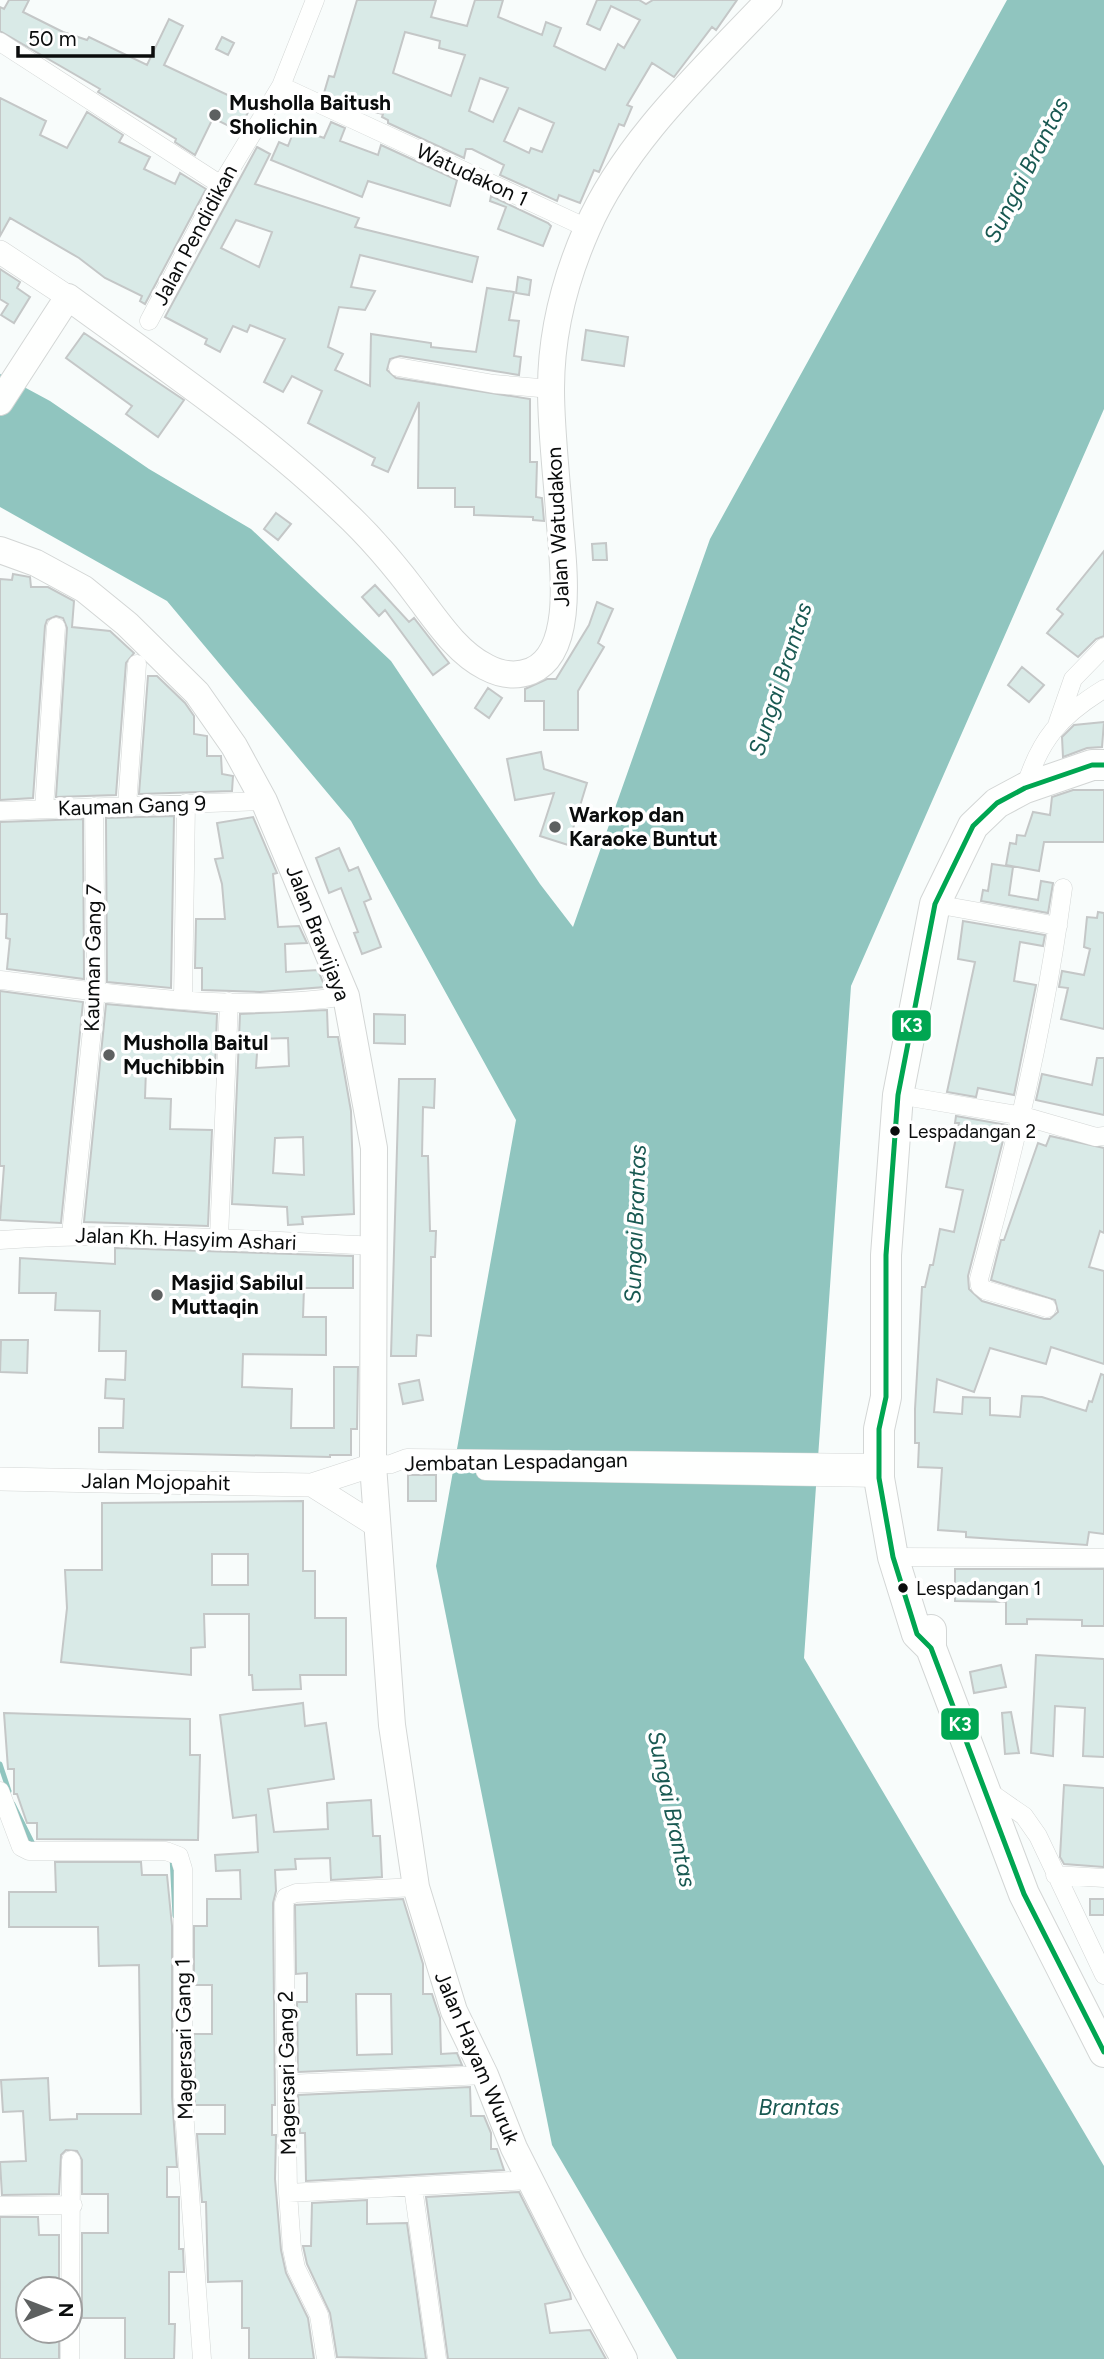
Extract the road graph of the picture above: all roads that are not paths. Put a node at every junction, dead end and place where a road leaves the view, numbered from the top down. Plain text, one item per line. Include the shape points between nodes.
1 (316, 0) edge
2 (769, 0) edge
3 (0, 42) edge
4 (281, 86) junction
5 (220, 185) junction
6 (587, 228) junction
7 (0, 252) edge
8 (68, 297) junction
9 (149, 321) dead end
10 (398, 367) dead end
11 (551, 389) junction
12 (0, 402) edge
13 (0, 550) edge
14 (56, 627) dead end
15 (1104, 647) edge
16 (137, 664) dead end
17 (1104, 689) edge
18 (1058, 722) junction
19 (1104, 765) edge
20 (1024, 788) junction
21 (264, 802) junction
22 (186, 803) junction
23 (127, 806) junction
24 (94, 807) junction
25 (44, 809) junction
26 (0, 811) edge
27 (1063, 888) dead end
28 (935, 904) junction
29 (1058, 926) junction
30 (0, 980) edge
31 (96, 991) junction
32 (346, 996) junction
33 (183, 999) junction
34 (229, 1002) junction
35 (898, 1095) junction
36 (1023, 1116) junction
37 (1104, 1136) edge
38 (71, 1235) junction
39 (219, 1237) junction
40 (0, 1240) edge
41 (372, 1246) junction
42 (1047, 1308) dead end
43 (886, 1397) junction
44 (394, 1464) junction
45 (873, 1470) junction
46 (0, 1479) edge
47 (312, 1485) junction
48 (377, 1526) junction
49 (902, 1557) junction
50 (1104, 1558) edge
51 (985, 1789) junction
52 (0, 1791) edge
53 (1055, 1875) junction
54 (1104, 1878) edge
55 (409, 1887) junction
56 (1104, 1975) edge
57 (1104, 2052) edge
58 (485, 2075) junction
59 (288, 2084) junction
60 (71, 2160) dead end
61 (530, 2180) junction
62 (413, 2187) junction
63 (288, 2193) junction
64 (73, 2205) junction
65 (0, 2206) edge
66 (70, 2359) edge
67 (202, 2359) edge
68 (326, 2359) edge
69 (437, 2359) edge
70 (624, 2359) edge

1 - 4 street, Jalan Pendidikan
2 - 6 main road, Jalan Watudakon via 648,130
3 - 5 street
4 - 5 street, Jalan Pendidikan
4 - 6 street, Watudakon 1
5 - 9 street, Jalan Pendidikan
6 - 11 main road, Jalan Watudakon via 554,333
7 - 8 street
8 - 11 main road, Jalan Watudakon via 204,397 344,512 469,656 509,676 539,668 549,658 563,615
8 - 12 main road
10 - 11 street
13 - 21 main road, Jalan Brawijaya via 62,576 127,624 197,692 234,746
14 - 25 street
15 - 18 street via 1073,680
16 - 23 street
17 - 18 street
18 - 20 street via 1037,752
19 - 20 main road via 1091,765
20 - 28 main road via 997,803 973,826
21 - 22 street, Kauman Gang 9
21 - 32 main road, Jalan Brawijaya
22 - 23 street, Kauman Gang 9
22 - 33 street
23 - 24 street, Kauman Gang 9
24 - 25 street, Kauman Gang 9
24 - 31 street, Kauman Gang 7
25 - 26 street, Kauman Gang 9
27 - 29 street
28 - 29 street
28 - 35 main road
29 - 36 street
30 - 31 street
31 - 33 street
31 - 38 street, Kauman Gang 7
32 - 34 street
32 - 41 main road, Jalan Brawijaya via 374,1148
33 - 34 street
34 - 39 street
35 - 36 street
35 - 43 main road via 886,1255
36 - 37 street
36 - 42 street via 979,1283 985,1290
38 - 39 street, Jalan Kh. Hasyim Ashari
38 - 40 street, Jalan Kh. Hasyim Ashari
39 - 41 street, Jalan Kh. Hasyim Ashari
41 - 44 main road, Jalan Brawijaya
43 - 45 main road
43 - 49 main road via 892,1419
44 - 45 street, Jembatan Lespadangan
44 - 47 street, Jalan Mojopahit
44 - 48 main road, Jalan Brawijaya
45 - 49 main road
46 - 47 street, Jalan Mojopahit
47 - 48 street
48 - 55 main road, Jalan Hayam Wuruk
49 - 50 street
49 - 51 main road
51 - 53 street via 1024,1816
51 - 57 main road via 1024,1894
52 - 67 street, Magersari Gang 1 via 21,1847 36,1851 166,1851 179,1856 183,1868 183,2097
53 - 54 street
53 - 56 street
55 - 58 main road, Jalan Hayam Wuruk via 454,2011
55 - 59 street, Magersari Gang 2 via 286,1897
58 - 59 street
58 - 61 main road, Jalan Hayam Wuruk
59 - 63 street, Magersari Gang 2
60 - 64 street
61 - 62 street
61 - 70 main road, Jalan Hayam Wuruk
62 - 63 street
62 - 69 street
63 - 68 street, Magersari Gang 2 via 293,2260 319,2315
64 - 65 street
64 - 66 street

